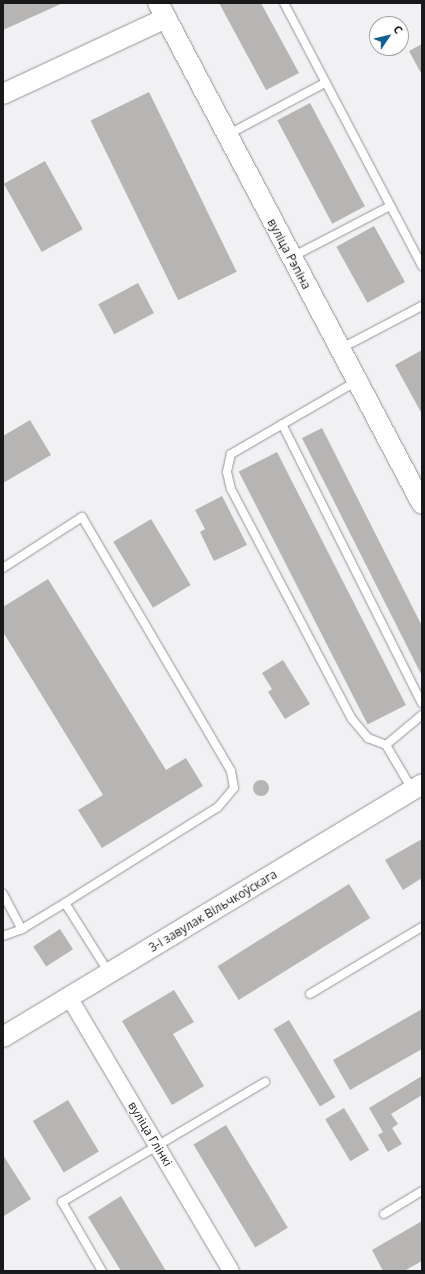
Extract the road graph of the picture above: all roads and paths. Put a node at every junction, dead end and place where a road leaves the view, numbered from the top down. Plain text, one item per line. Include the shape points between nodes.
1 (284, 3) edge
2 (162, 11) edge
3 (326, 83) junction
4 (3, 94) edge
5 (227, 135) junction
6 (390, 206) junction
7 (291, 258) junction
8 (422, 266) edge
9 (422, 306) edge
10 (340, 350) junction
11 (357, 381) junction
12 (282, 424) junction
13 (422, 504) edge
14 (3, 568) edge
15 (422, 703) edge
16 (422, 715) edge
17 (386, 746) junction
18 (417, 787) edge
19 (3, 894) edge
20 (66, 903) junction
21 (422, 927) edge
22 (22, 929) junction
23 (3, 936) edge
24 (109, 973) junction
25 (310, 994) dead end
26 (69, 998) junction
27 (3, 1037) edge
28 (265, 1082) dead end
29 (156, 1144) junction
30 (422, 1191) edge
31 (384, 1214) dead end
32 (102, 1271) edge
33 (231, 1271) edge

1 - 3 lane
2 - 4 street
2 - 5 street, вуліца Рэпіна
3 - 5 lane
3 - 6 lane
5 - 7 street, вуліца Рэпіна
6 - 7 lane
6 - 8 lane
7 - 10 street, вуліца Рэпіна
9 - 10 lane
10 - 11 street, вуліца Рэпіна
11 - 12 lane
11 - 13 street, вуліца Рэпіна
12 - 15 lane
12 - 17 lane via 231,454 227,472 231,489 352,719 368,738
14 - 20 lane via 82,517 231,770 234,788 218,807
16 - 17 lane
17 - 18 lane
18 - 24 street, 3-і завулак Вільчкоўскага
19 - 22 lane
20 - 22 lane
20 - 24 lane
21 - 25 lane
22 - 23 lane
24 - 26 street, 3-і завулак Вільчкоўскага
26 - 27 street, 3-і завулак Вільчкоўскага
26 - 29 street, вуліца Глінкі
28 - 29 lane
29 - 32 lane via 62,1202
29 - 33 street, вуліца Глінкі
30 - 31 lane

